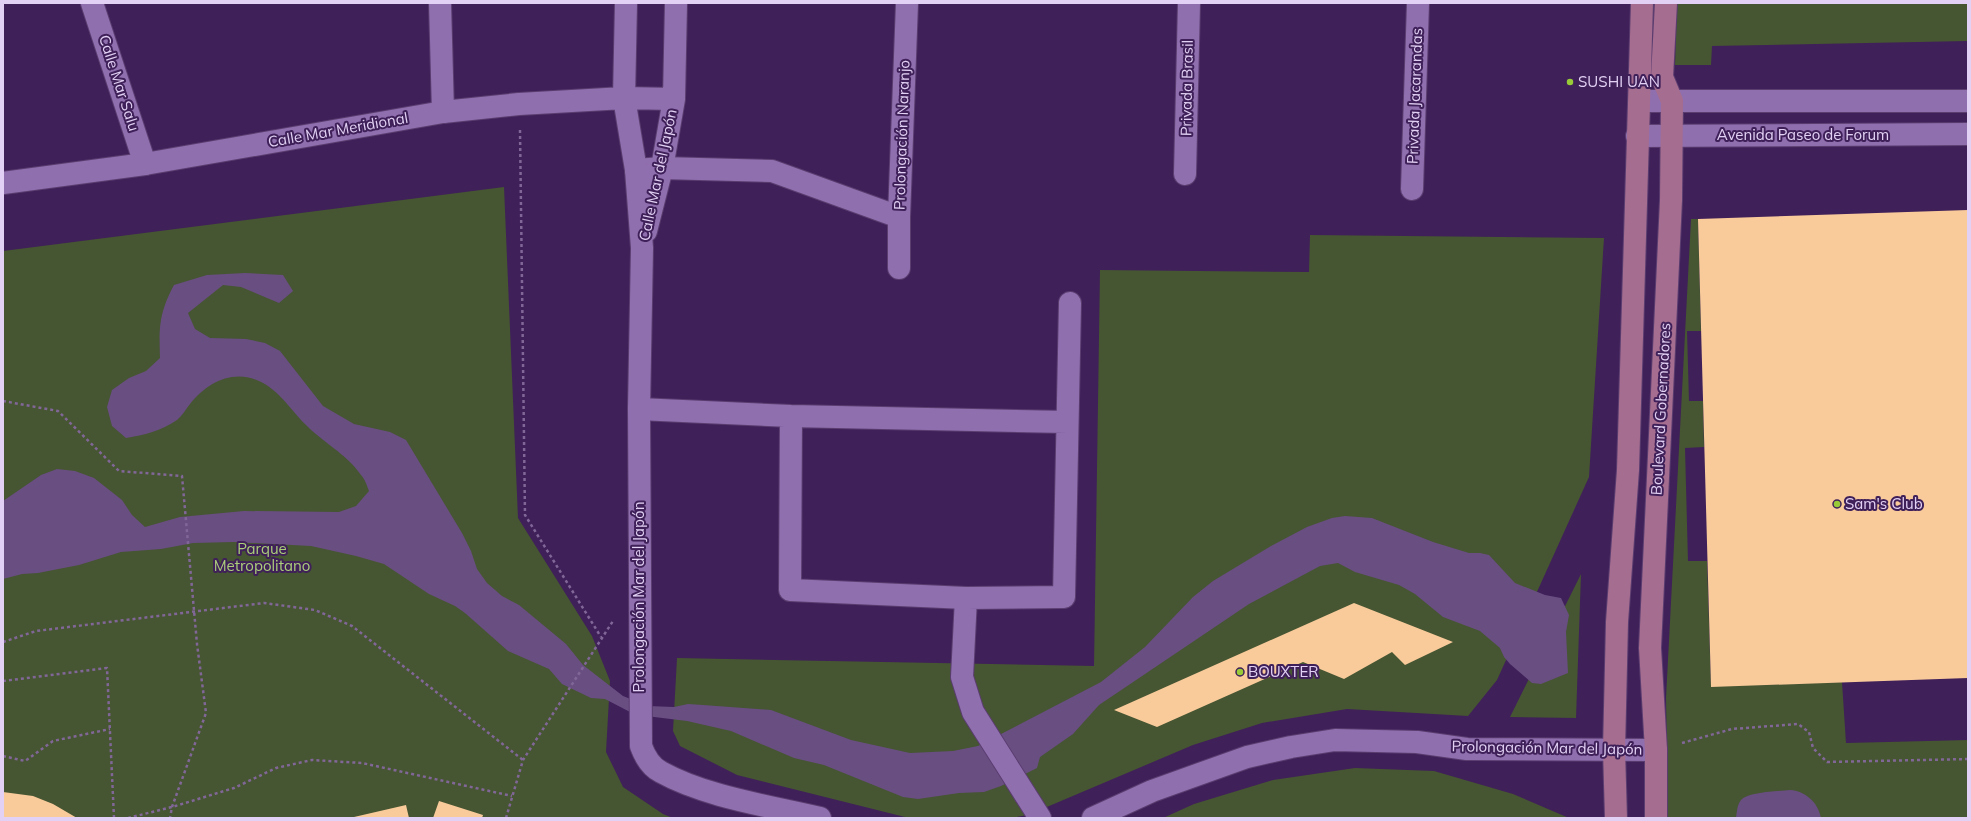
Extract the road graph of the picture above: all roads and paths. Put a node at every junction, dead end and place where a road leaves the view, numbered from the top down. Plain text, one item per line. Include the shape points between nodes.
1 (92, 3) edge
2 (440, 3) edge
3 (626, 3) edge
4 (676, 3) edge
5 (907, 3) edge
6 (1189, 3) edge
7 (1418, 3) edge
8 (1642, 3) edge
9 (1666, 3) edge
10 (624, 98) junction
11 (674, 99) junction
12 (1640, 101) junction
13 (1672, 101) junction
14 (1968, 101) edge
15 (519, 104) junction
16 (442, 112) junction
17 (1968, 134) edge
18 (1672, 135) junction
19 (1637, 136) junction
20 (145, 164) junction
21 (662, 168) junction
22 (636, 170) junction
23 (1185, 174) dead end
24 (3, 183) edge
25 (1412, 189) dead end
26 (899, 217) junction
27 (642, 248) junction
28 (899, 268) dead end
29 (1070, 303) dead end
30 (3, 401) edge
31 (639, 409) junction
32 (791, 416) junction
33 (1067, 422) junction
34 (966, 598) junction
35 (194, 612) junction
36 (601, 637) dead end
37 (3, 642) edge
38 (588, 658) dead end
39 (3, 681) edge
40 (110, 730) junction
41 (1614, 750) junction
42 (1656, 750) junction
43 (3, 756) edge
44 (1968, 759) edge
45 (523, 760) junction
46 (512, 796) junction
47 (172, 807) junction
48 (114, 818) edge
49 (128, 818) edge
50 (170, 818) edge
51 (506, 818) edge
52 (820, 818) edge
53 (1040, 818) edge
54 (1093, 818) edge
55 (1616, 818) edge
56 (1656, 818) edge

1 - 20 street, Calle Mar Salu
2 - 16 street
3 - 10 street, Calle Mar del Japón
4 - 11 street, Calle Mar del Japón
5 - 26 street, Prolongación Naranjo
6 - 23 street, Privada Brasil
7 - 25 street, Privada Jacarandas
8 - 12 main road, Boulevard Gobernadores
9 - 13 main road, Boulevard Gobernadores via 1662,77
10 - 11 street, Calle Mar Meridional
10 - 15 street, Calle Mar Meridional
10 - 22 street, Calle Mar del Japón
11 - 21 street, Calle Mar del Japón
12 - 13 street
12 - 19 main road, Boulevard Gobernadores
13 - 14 street
13 - 18 main road, Boulevard Gobernadores
15 - 16 street, Calle Mar Meridional
15 - 36 path via 525,516
16 - 20 street, Calle Mar Meridional
17 - 18 street, Avenida Paseo de Forum
18 - 19 street, Avenida Paseo de Forum
18 - 42 main road, Boulevard Gobernadores via 1650,648
19 - 41 main road, Boulevard Gobernadores via 1628,470 1617,622
20 - 24 street, Calle Mar Meridional
21 - 22 street
21 - 26 street via 772,171
21 - 27 street, Calle Mar del Japón
22 - 27 street, Calle Mar del Japón
26 - 28 street, Prolongación Naranjo
27 - 31 street, Prolongación Mar del Japón
29 - 33 street
30 - 35 path via 58,411 119,471 182,476
31 - 32 street
31 - 52 street, Prolongación Mar del Japón via 640,724 644,754 660,772 712,792
32 - 33 street
32 - 34 street via 790,590
33 - 34 street via 1064,597
34 - 53 street via 962,677 973,712
35 - 37 path via 36,631
35 - 45 path via 264,603 315,610 352,626
35 - 47 path via 206,713
38 - 45 path
39 - 40 path via 108,668
40 - 43 path via 53,741 25,761
40 - 48 path
41 - 42 street, Prolongación Mar del Japón
41 - 54 street, Prolongación Mar del Japón via 1467,749 1417,742 1335,740 1247,757 1152,791
41 - 55 main road, Boulevard Gobernadores
42 - 44 path via 1732,729 1798,724 1809,732 1813,748 1827,762
42 - 56 main road, Boulevard Gobernadores
45 - 46 path
46 - 47 path via 362,763 312,760 276,768 234,788
46 - 51 path
47 - 49 path
47 - 50 path

